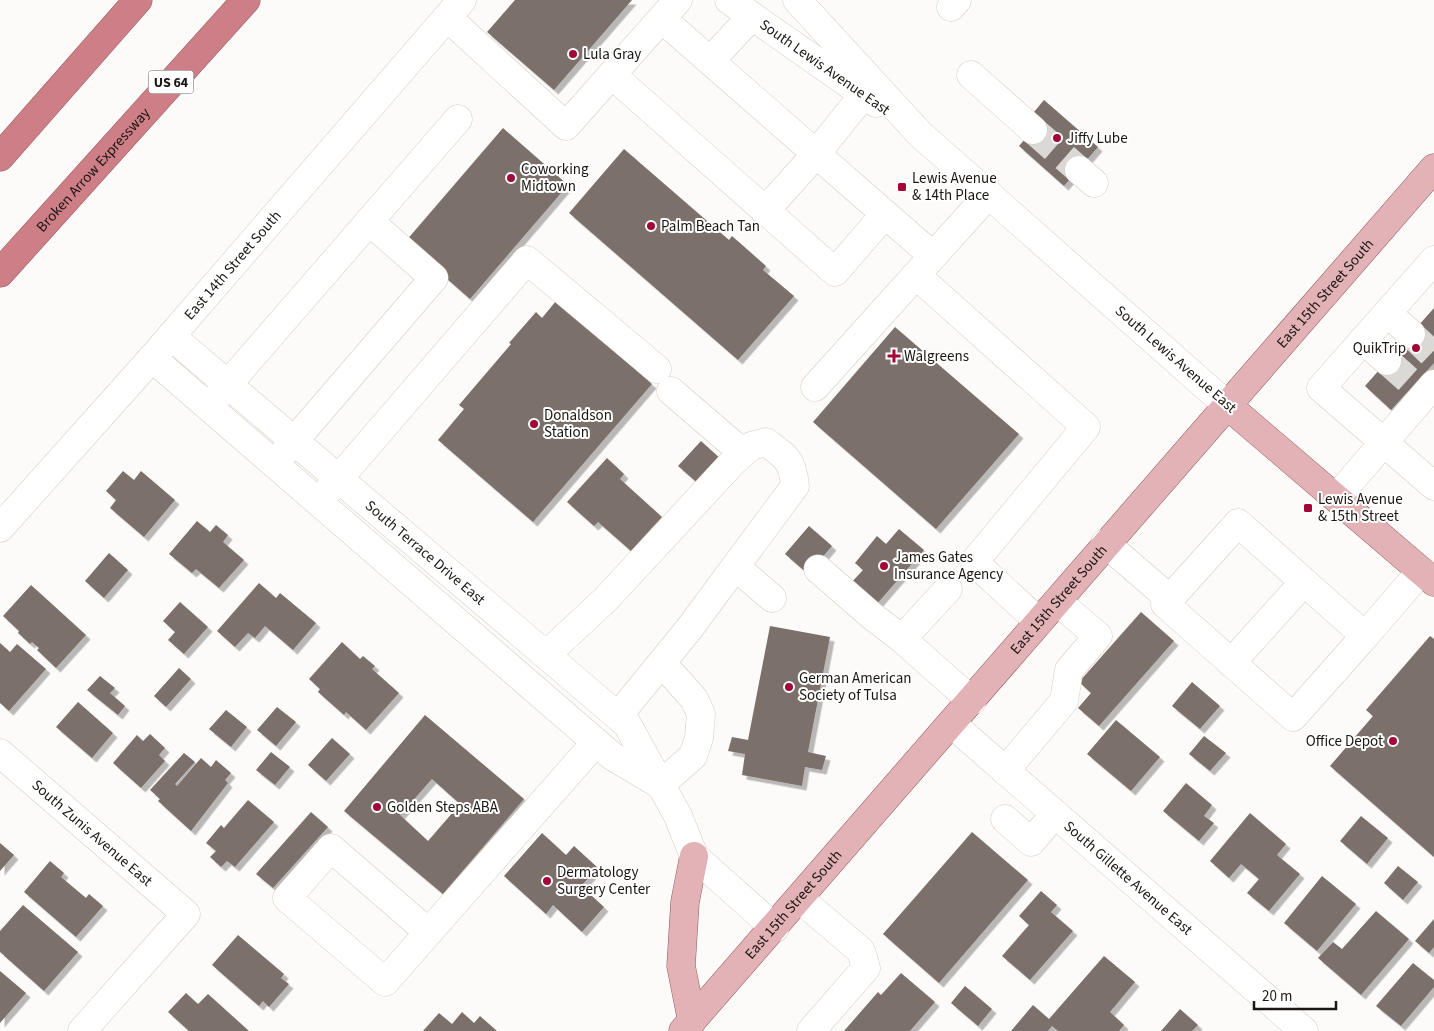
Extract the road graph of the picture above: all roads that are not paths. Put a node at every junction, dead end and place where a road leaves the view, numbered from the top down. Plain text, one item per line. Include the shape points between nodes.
1 (138, 0) edge
2 (246, 0) edge
3 (729, 0) edge
4 (797, 0) edge
5 (454, 8) edge
6 (670, 9) edge
7 (752, 16) junction
8 (710, 61) junction
9 (612, 75) junction
10 (971, 75) dead end
11 (864, 94) junction
12 (458, 119) dead end
13 (1033, 130) tunnel mouth
14 (920, 134) junction
15 (816, 154) junction
16 (0, 156) edge
17 (1434, 168) edge
18 (989, 194) junction
19 (765, 211) junction
20 (885, 214) junction
21 (369, 221) junction
22 (1434, 260) edge
23 (925, 266) junction
24 (0, 273) edge
25 (1388, 313) junction
26 (1411, 334) tunnel mouth
27 (171, 336) junction
28 (1363, 340) junction
29 (152, 358) junction
30 (1387, 361) tunnel mouth
31 (228, 384) junction
32 (815, 387) dead end
33 (1424, 388) edge
34 (1227, 405) junction
35 (208, 407) junction
36 (294, 441) junction
37 (1384, 442) junction
38 (743, 453) junction
39 (275, 464) junction
40 (339, 478) junction
41 (1434, 486) edge
42 (1336, 498) junction
43 (319, 502) junction
44 (0, 528) edge
45 (1106, 543) junction
46 (736, 567) junction
47 (818, 569) dead end
48 (1428, 576) edge
49 (1304, 582) junction
50 (948, 589) dead end
51 (772, 598) dead end
52 (1170, 599) junction
53 (1057, 601) junction
54 (1039, 622) junction
55 (1365, 636) junction
56 (902, 638) junction
57 (546, 655) junction
58 (662, 663) junction
59 (1231, 663) junction
60 (972, 701) junction
61 (618, 716) junction
62 (952, 724) junction
63 (596, 742) junction
64 (0, 753) edge
65 (1005, 770) junction
66 (660, 785) junction
67 (1055, 814) junction
68 (1005, 819) dead end
69 (694, 856) junction
70 (800, 899) junction
71 (775, 928) junction
72 (428, 932) junction
73 (688, 1026) edge
74 (82, 1031) edge
75 (811, 1031) edge
76 (1304, 1031) edge

1 - 16 highway
2 - 24 highway, Broken Arrow Expressway / US 64
3 - 7 street, South Lewis Avenue East
4 - 14 street, South Lewis Avenue East
5 - 9 street via 566,126
5 - 27 street, East 14th Street South
6 - 8 street
6 - 9 street
7 - 8 street
7 - 11 street, South Lewis Avenue East
8 - 15 street
9 - 19 street
10 - 13 street
11 - 14 street, South Lewis Avenue East
11 - 15 street
12 - 21 street
14 - 18 street, South Lewis Avenue East
15 - 19 street
15 - 20 street
17 - 34 main road, East 15th Street South
18 - 23 street
18 - 34 street, South Lewis Avenue East
19 - 20 street via 835,272
20 - 23 street
21 - 31 street
21 - 36 street via 434,278
22 - 25 street
23 - 32 street
23 - 54 street via 1086,427 974,562
25 - 26 street
25 - 28 street
27 - 29 street, East 14th Street South
27 - 31 street, South Terrace Drive East
28 - 30 street
28 - 37 street via 1321,388
29 - 35 street, South Terrace Drive East
29 - 44 street, East 14th Street South
31 - 35 street
31 - 36 street, South Terrace Drive East
33 - 37 street
34 - 42 main road, South Lewis Avenue East
34 - 45 main road, East 15th Street South
35 - 39 street, South Terrace Drive East
36 - 39 street
36 - 40 street, South Terrace Drive East
37 - 41 street
37 - 42 street
38 - 40 street via 527,260
38 - 46 street via 751,446 766,442 793,467 795,486
38 - 57 street via 606,599
39 - 43 street, South Terrace Drive East
40 - 43 street
40 - 57 street, South Terrace Drive East
42 - 48 main road, South Lewis Avenue East
43 - 63 street, South Terrace Drive East
45 - 52 street
45 - 53 main road, East 15th Street South
46 - 51 street
46 - 58 street
47 - 56 street
48 - 55 street
49 - 52 street via 1238,523
49 - 55 street
49 - 59 street
50 - 56 street
52 - 59 street via 1165,604
53 - 54 main road, East 15th Street South
53 - 65 street via 1098,636 1069,670 1064,701
54 - 60 main road, East 15th Street South
55 - 59 street via 1293,717
56 - 60 street
57 - 61 street, South Terrace Drive East
58 - 61 street
58 - 66 street via 694,699 701,714 699,738 693,756
60 - 62 main road, East 15th Street South
61 - 66 street, South Terrace Drive East via 627,724
62 - 65 street, South Gillette Avenue East
62 - 70 main road, East 15th Street South
63 - 66 street, South Terrace Drive East via 612,756
63 - 72 street
64 - 74 street, South Zunis Avenue East via 186,914
65 - 67 street, South Gillette Avenue East
66 - 69 street, South Terrace Drive East via 678,816
67 - 68 street via 1031,842
67 - 76 street, South Gillette Avenue East
69 - 71 street, South Terrace Drive East
69 - 73 main road via 685,902 681,966
70 - 71 main road, East 15th Street South
70 - 75 street via 860,951 866,968
71 - 73 main road, East 15th Street South
72 - 72 street via 385,982 287,898 331,848

